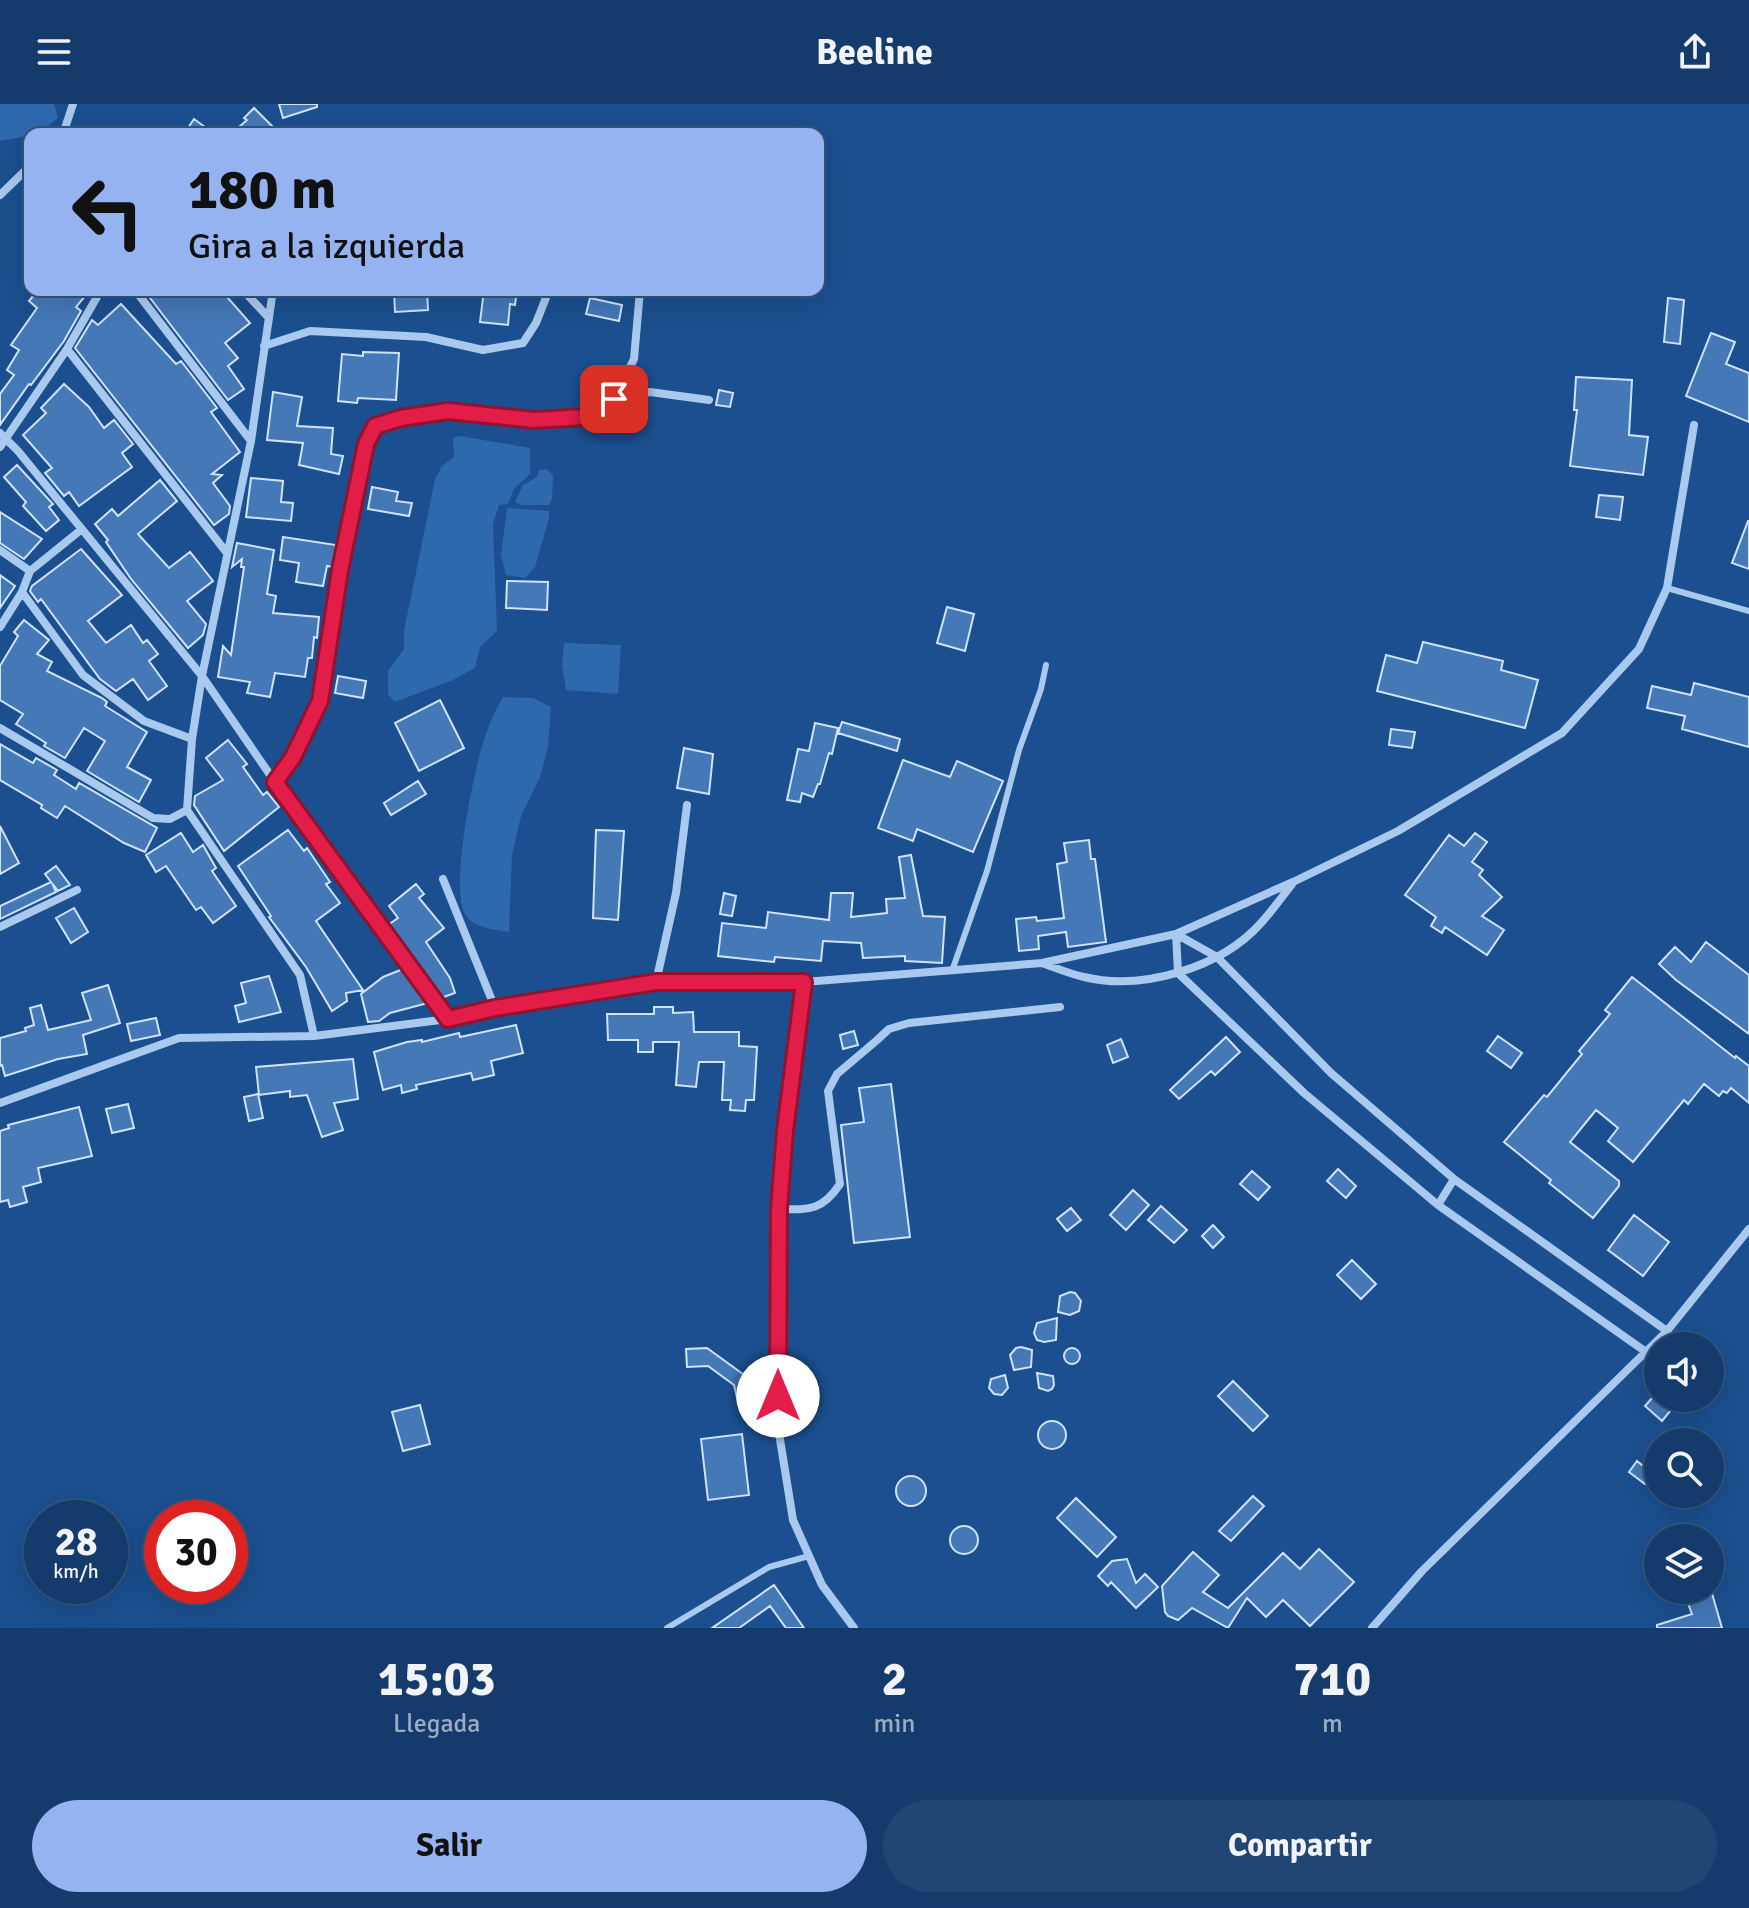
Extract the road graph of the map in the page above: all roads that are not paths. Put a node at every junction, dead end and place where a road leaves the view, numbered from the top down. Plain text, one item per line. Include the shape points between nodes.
1 (73, 104) edge
2 (65, 128) edge
3 (24, 172) edge
4 (0, 195) edge
5 (98, 296) edge
6 (140, 296) edge
7 (249, 296) edge
8 (272, 296) edge
9 (547, 296) edge
10 (639, 296) edge
11 (269, 318) junction
12 (264, 346) junction
13 (67, 349) junction
14 (614, 399) junction
15 (709, 400) dead end
16 (1694, 425) dead end
17 (3, 436) edge
18 (251, 441) junction
19 (0, 447) edge
20 (82, 529) junction
21 (0, 550) edge
22 (227, 553) junction
23 (30, 571) junction
24 (1667, 588) junction
25 (22, 592) junction
26 (1749, 611) edge
27 (0, 627) edge
28 (1046, 665) dead end
29 (202, 676) junction
30 (0, 728) edge
31 (192, 739) junction
32 (275, 782) junction
33 (687, 805) dead end
34 (187, 810) junction
35 (443, 879) dead end
36 (1293, 882) junction
37 (77, 890) dead end
38 (0, 927) edge
39 (1176, 934) junction
40 (1217, 957) junction
41 (1042, 963) junction
42 (952, 971) junction
43 (1178, 973) junction
44 (656, 982) junction
45 (804, 982) junction
46 (1060, 1007) dead end
47 (495, 1008) junction
48 (448, 1019) junction
49 (314, 1036) junction
50 (0, 1103) edge
51 (1454, 1179) junction
52 (1438, 1205) junction
53 (779, 1209) junction
54 (1749, 1229) edge
55 (1667, 1331) joint
56 (1644, 1351) edge
57 (1644, 1354) edge
58 (809, 1556) junction
59 (667, 1628) edge
60 (854, 1628) edge
61 (1372, 1628) edge

1 - 2 street
3 - 4 street
5 - 13 street
6 - 18 street
7 - 11 street
8 - 11 street
9 - 12 street via 523,343 483,350 426,337 310,331
10 - 14 street via 634,359
11 - 12 street
12 - 18 street
13 - 17 street
13 - 22 street
14 - 15 street via 650,392
14 - 32 street via 584,417 534,420 448,411 375,426 366,444 340,570 320,701
16 - 24 street
17 - 19 street
17 - 20 street
18 - 22 street
20 - 23 street
20 - 29 street
21 - 23 street
22 - 29 street
23 - 25 street
24 - 26 lane
24 - 36 street via 1639,649 1562,733 1398,831
25 - 27 street
25 - 31 street via 83,675 144,721
28 - 42 lane via 987,871
29 - 31 street
29 - 32 street
30 - 34 street via 153,818 170,819
31 - 34 street
32 - 48 street
33 - 44 street via 676,893
34 - 49 street via 300,975
35 - 47 street
36 - 39 street
36 - 40 street via 1260,925
37 - 38 street
39 - 40 street
39 - 41 street
39 - 43 street
40 - 43 street
40 - 51 street via 1331,1073
41 - 42 street
41 - 43 street via 1101,979 1132,981
42 - 45 street
43 - 52 street via 1304,1093
44 - 45 street
44 - 47 street
45 - 53 street
46 - 53 street via 889,1029 837,1074 828,1091 840,1184 821,1206
47 - 48 street
48 - 49 street
49 - 50 street via 179,1038
51 - 52 street
51 - 55 street
52 - 56 street
53 - 58 street via 778,1427 793,1520
54 - 55 street
57 - 61 street via 1422,1571
58 - 59 lane via 769,1567
58 - 60 street via 822,1585

